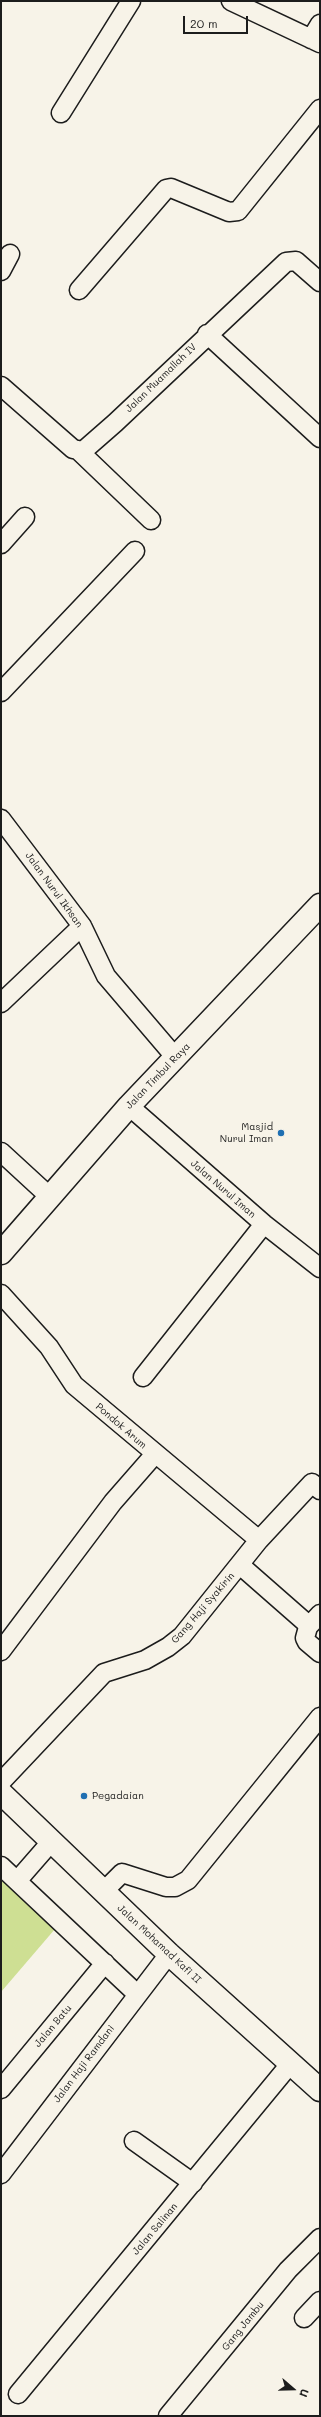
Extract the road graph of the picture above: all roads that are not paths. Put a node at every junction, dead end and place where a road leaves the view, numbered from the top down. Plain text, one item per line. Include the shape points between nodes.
1 (131, 1) edge
2 (231, 1) edge
3 (317, 35) edge
4 (320, 110) edge
5 (61, 113) dead end
6 (10, 254) dead end
7 (1, 271) edge
8 (320, 282) edge
9 (79, 290) dead end
10 (207, 334) junction
11 (1, 386) edge
12 (320, 438) edge
13 (78, 451) junction
14 (25, 517) dead end
15 (151, 520) dead end
16 (1, 544) edge
17 (135, 551) dead end
18 (1, 692) edge
19 (1, 819) edge
20 (320, 905) edge
21 (82, 926) junction
22 (1, 1003) edge
23 (176, 1058) junction
24 (129, 1106) junction
25 (1, 1152) edge
26 (50, 1197) junction
27 (264, 1224) junction
28 (1, 1253) edge
29 (320, 1268) edge
30 (1, 1294) edge
31 (144, 1377) dead end
32 (155, 1454) junction
33 (320, 1490) edge
34 (259, 1540) junction
35 (240, 1565) junction
36 (314, 1621) edge
37 (1, 1651) edge
38 (320, 1653) edge
39 (320, 1717) edge
40 (1, 1782) edge
41 (1, 1793) edge
42 (45, 1849) junction
43 (1, 1866) edge
44 (21, 1877) junction
45 (103, 1892) junction
46 (169, 1954) junction
47 (105, 1963) junction
48 (140, 1991) junction
49 (287, 2068) junction
50 (319, 2087) edge
51 (1, 2089) edge
52 (134, 2141) dead end
53 (1, 2174) edge
54 (193, 2183) junction
55 (320, 2238) edge
56 (320, 2301) edge
57 (304, 2318) dead end
58 (18, 2394) dead end
59 (168, 2416) edge

1 - 5 street
2 - 3 street
4 - 9 street via 238,211 229,212 171,188 166,189
6 - 7 street
8 - 10 street, Jalan Muamallah IV via 296,261 286,262
10 - 12 street
10 - 13 street, Jalan Muamallah IV via 87,449
11 - 13 street via 72,449
13 - 15 street
14 - 16 street
17 - 18 street
19 - 21 street, Jalan Nurul Ikhsan
20 - 23 street, Jalan Timbul Raya
21 - 22 street
21 - 23 street, Jalan Nurul Ikhsan via 106,976
23 - 24 street, Jalan Timbul Raya
24 - 26 street, Jalan Timbul Raya
24 - 27 street, Jalan Nurul Iman
25 - 26 street
26 - 28 street, Jalan Timbul Raya
27 - 29 street, Jalan Nurul Iman
27 - 31 street
30 - 32 street, Pondok Arum via 49,1347 74,1384
32 - 34 street, Pondok Arum
32 - 37 street via 114,1502
33 - 34 street, Gang Haji Syakirin via 312,1483
34 - 35 street, Gang Haji Syakirin
35 - 36 street via 305,1622
35 - 40 street, Gang Haji Syakirin via 182,1636 145,1660 104,1673
36 - 38 street via 305,1638 308,1644
39 - 45 street via 183,1884 170,1887 122,1873
41 - 42 street, Jalan Mohamad Kafi II
42 - 44 street
42 - 45 street, Jalan Mohamad Kafi II
43 - 44 street
44 - 47 street
45 - 46 street, Jalan Mohamad Kafi II
46 - 48 street, Jalan Haji Ramdani
46 - 49 street, Jalan Mohamad Kafi II
47 - 48 street
47 - 51 street, Jalan Batu
48 - 53 street, Jalan Haji Ramdani
49 - 50 street, Jalan Mohamad Kafi II
49 - 54 street, Jalan Salinan
52 - 54 street
54 - 58 street, Jalan Salinan
55 - 59 street, Gang Jambu via 288,2270
56 - 57 street

